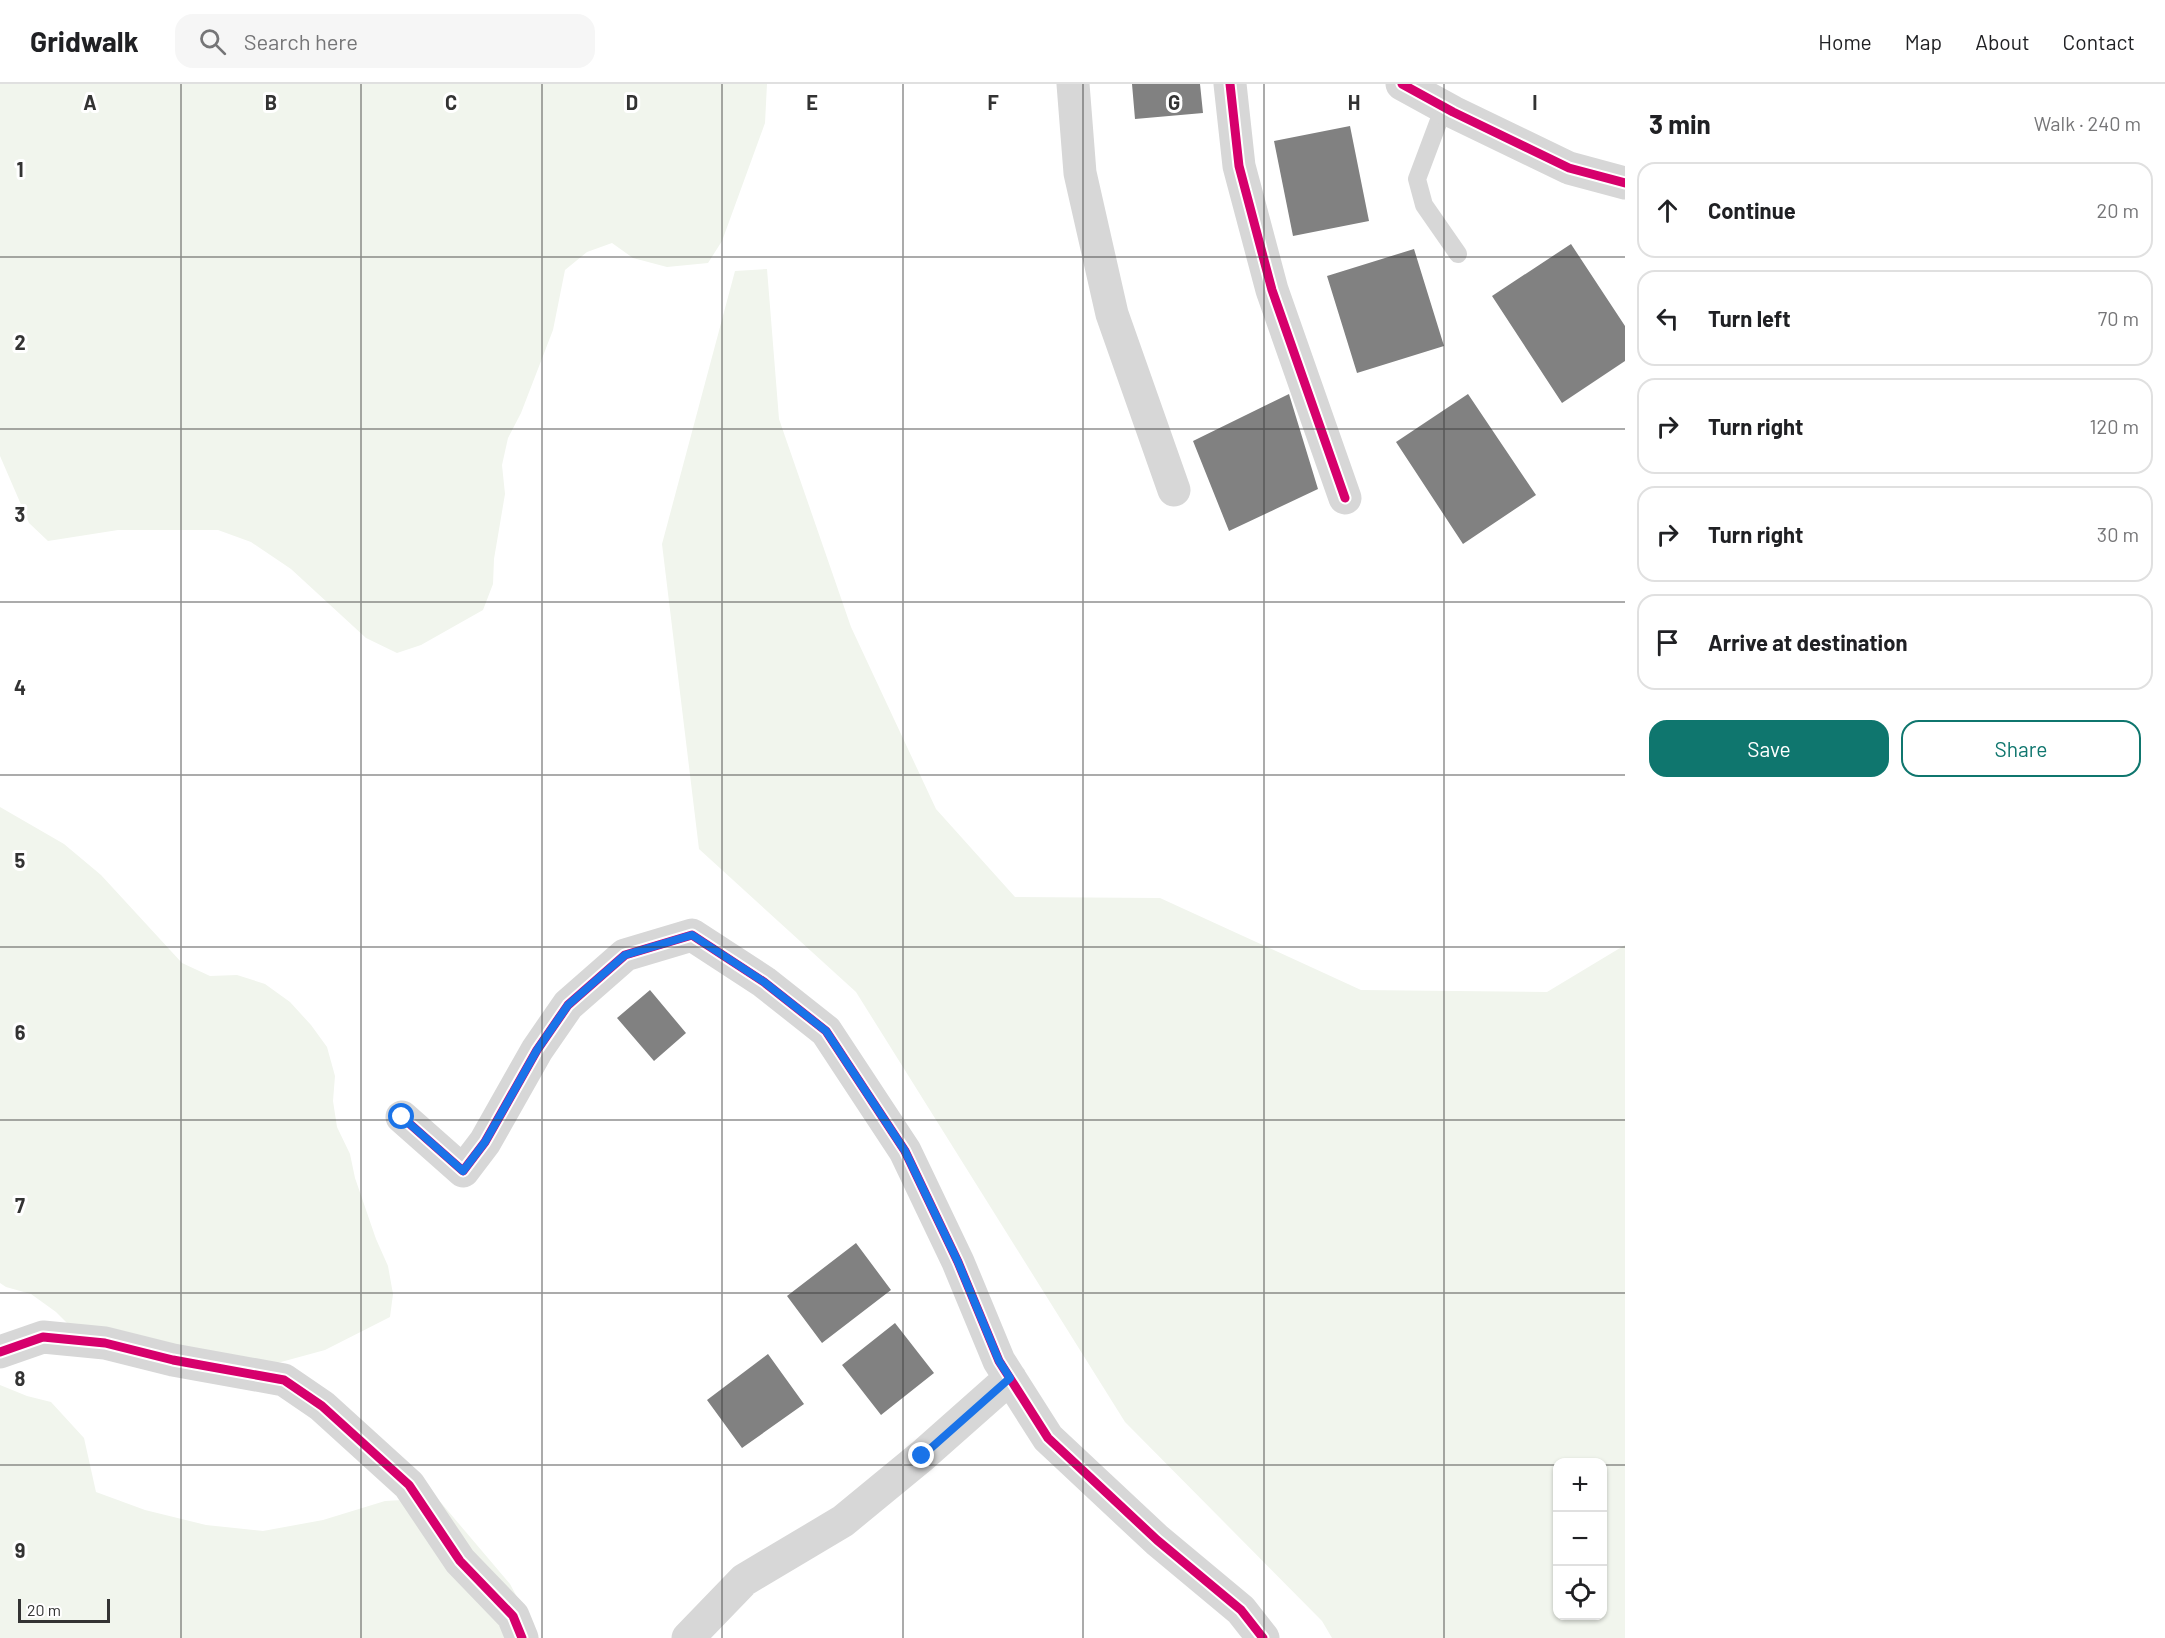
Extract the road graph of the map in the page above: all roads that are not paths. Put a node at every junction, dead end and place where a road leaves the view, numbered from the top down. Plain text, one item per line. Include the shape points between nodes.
1 (1073, 84) edge
2 (1230, 84) edge
3 (1401, 84) edge
4 (1444, 107) junction
5 (1625, 183) edge
6 (1458, 254) dead end
7 (1174, 490) dead end
8 (1345, 498) dead end
9 (402, 1117) dead end
10 (0, 1352) edge
11 (1010, 1378) junction
12 (522, 1638) edge
13 (688, 1638) edge
14 (1263, 1638) edge

1 - 7 street via 1080,173 1112,314
2 - 8 street via 1239,166 1272,290
3 - 4 street
4 - 5 street via 1569,168
4 - 6 lane via 1417,179 1424,205
9 - 11 street via 463,1171 485,1142 537,1050 568,1005 625,955 692,935 764,982 826,1031 905,1151
10 - 12 street via 43,1337 95,1342 284,1380 322,1406 409,1485 460,1561 513,1616
11 - 13 street via 843,1521 744,1580
11 - 14 street via 1048,1438 1157,1540 1241,1610

